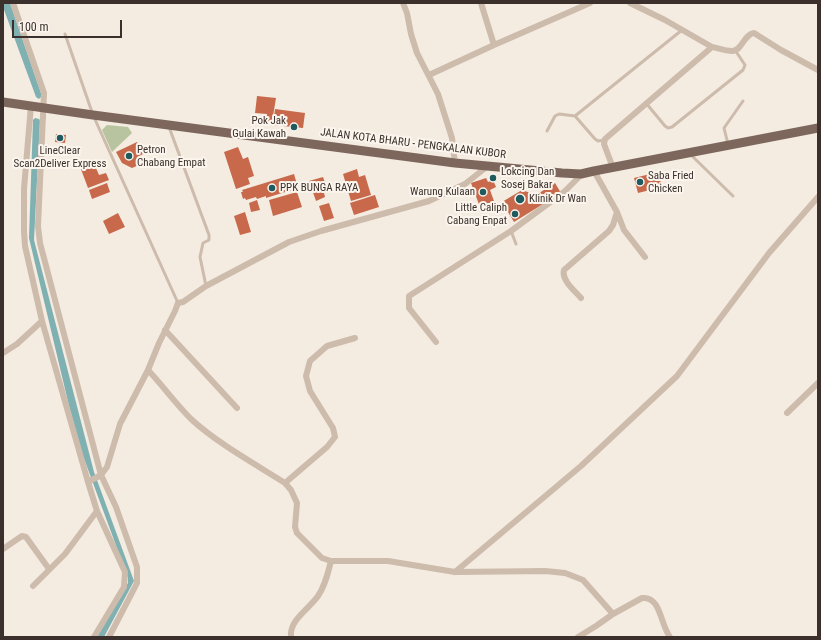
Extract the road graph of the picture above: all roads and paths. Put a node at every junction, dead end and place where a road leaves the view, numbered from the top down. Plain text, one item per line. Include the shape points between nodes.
1 (13, 3) edge
2 (403, 3) edge
3 (481, 3) edge
4 (590, 3) edge
5 (630, 3) edge
6 (682, 30) junction
7 (65, 34) dead end
8 (494, 45) junction
9 (712, 47) junction
10 (735, 50) junction
11 (818, 70) edge
12 (429, 75) junction
13 (743, 101) dead end
14 (3, 102) edge
15 (646, 103) junction
16 (31, 105) junction
17 (44, 108) junction
18 (93, 115) junction
19 (575, 116) junction
20 (168, 125) junction
21 (818, 128) edge
22 (547, 131) dead end
23 (604, 140) junction
24 (728, 146) junction
25 (689, 153) junction
26 (455, 163) junction
27 (489, 165) junction
28 (613, 168) junction
29 (594, 171) junction
30 (583, 173) junction
31 (733, 196) dead end
32 (818, 197) edge
33 (617, 212) junction
34 (511, 231) junction
35 (516, 244) dead end
36 (645, 257) dead end
37 (206, 286) junction
38 (581, 298) dead end
39 (178, 303) junction
40 (42, 321) junction
41 (165, 330) junction
42 (355, 338) dead end
43 (436, 342) dead end
44 (3, 353) edge
45 (148, 370) junction
46 (818, 384) edge
47 (237, 408) dead end
48 (787, 413) dead end
49 (94, 479) junction
50 (285, 483) junction
51 (97, 511) junction
52 (3, 549) edge
53 (331, 561) junction
54 (49, 569) junction
55 (455, 572) junction
56 (33, 586) dead end
57 (613, 614) junction
58 (94, 637) edge
59 (109, 637) edge
60 (291, 637) edge
61 (578, 637) edge
62 (670, 637) edge

1 - 17 street via 43,88
2 - 12 street via 417,53
3 - 8 street
4 - 8 street
5 - 6 street
6 - 9 street
6 - 19 lane
7 - 18 lane
8 - 12 street
9 - 10 street
9 - 15 street
10 - 11 street via 754,33
10 - 15 lane via 745,65 743,70 672,127 665,126
12 - 26 street via 452,138
13 - 24 lane via 724,128
14 - 16 main road, JALAN KOTA BHARU - PENGKALAN KUBOR
15 - 23 street
16 - 17 main road, JALAN KOTA BHARU - PENGKALAN KUBOR
16 - 40 street via 24,189 24,231
17 - 18 main road, JALAN KOTA BHARU - PENGKALAN KUBOR
17 - 49 street via 38,234
18 - 20 main road, JALAN KOTA BHARU - PENGKALAN KUBOR
18 - 39 lane
19 - 22 lane via 555,116
19 - 23 lane via 595,139
20 - 26 main road, JALAN KOTA BHARU - PENGKALAN KUBOR
20 - 37 lane via 209,235 209,240 202,243 200,257
21 - 24 main road, JALAN KOTA BHARU - PENGKALAN KUBOR
23 - 28 street
24 - 25 main road, JALAN KOTA BHARU - PENGKALAN KUBOR
25 - 28 main road, JALAN KOTA BHARU - PENGKALAN KUBOR
25 - 31 lane
26 - 27 main road, JALAN KOTA BHARU - PENGKALAN KUBOR
27 - 30 main road, JALAN KOTA BHARU - PENGKALAN KUBOR via 543,172
27 - 37 street via 473,179 422,204 289,242
28 - 29 main road, JALAN KOTA BHARU - PENGKALAN KUBOR
29 - 30 main road, JALAN KOTA BHARU - PENGKALAN KUBOR
29 - 33 street
30 - 34 street via 564,192
32 - 55 street via 769,253 677,376 581,466
33 - 36 street via 624,230
33 - 38 street via 609,231 564,270 564,279
34 - 35 lane
34 - 43 street via 409,296 409,308
37 - 39 street
39 - 41 street
40 - 44 street
40 - 49 street
41 - 45 street
41 - 47 street
42 - 50 street via 327,346 310,361 306,376 310,391 333,428 334,437 327,447
45 - 49 street via 120,424 107,467
45 - 50 street via 197,424
46 - 48 street
49 - 51 street
49 - 59 street via 116,506 138,567 137,583
50 - 53 street via 297,504 297,533 322,558
51 - 54 street via 65,554
51 - 58 street via 125,572 125,583
52 - 54 street via 19,538 26,537
53 - 55 street via 388,562
53 - 60 street via 323,587 293,626
54 - 56 street
55 - 57 street via 545,571 570,575 583,580
57 - 61 street
57 - 62 street via 642,598 651,599 656,603

